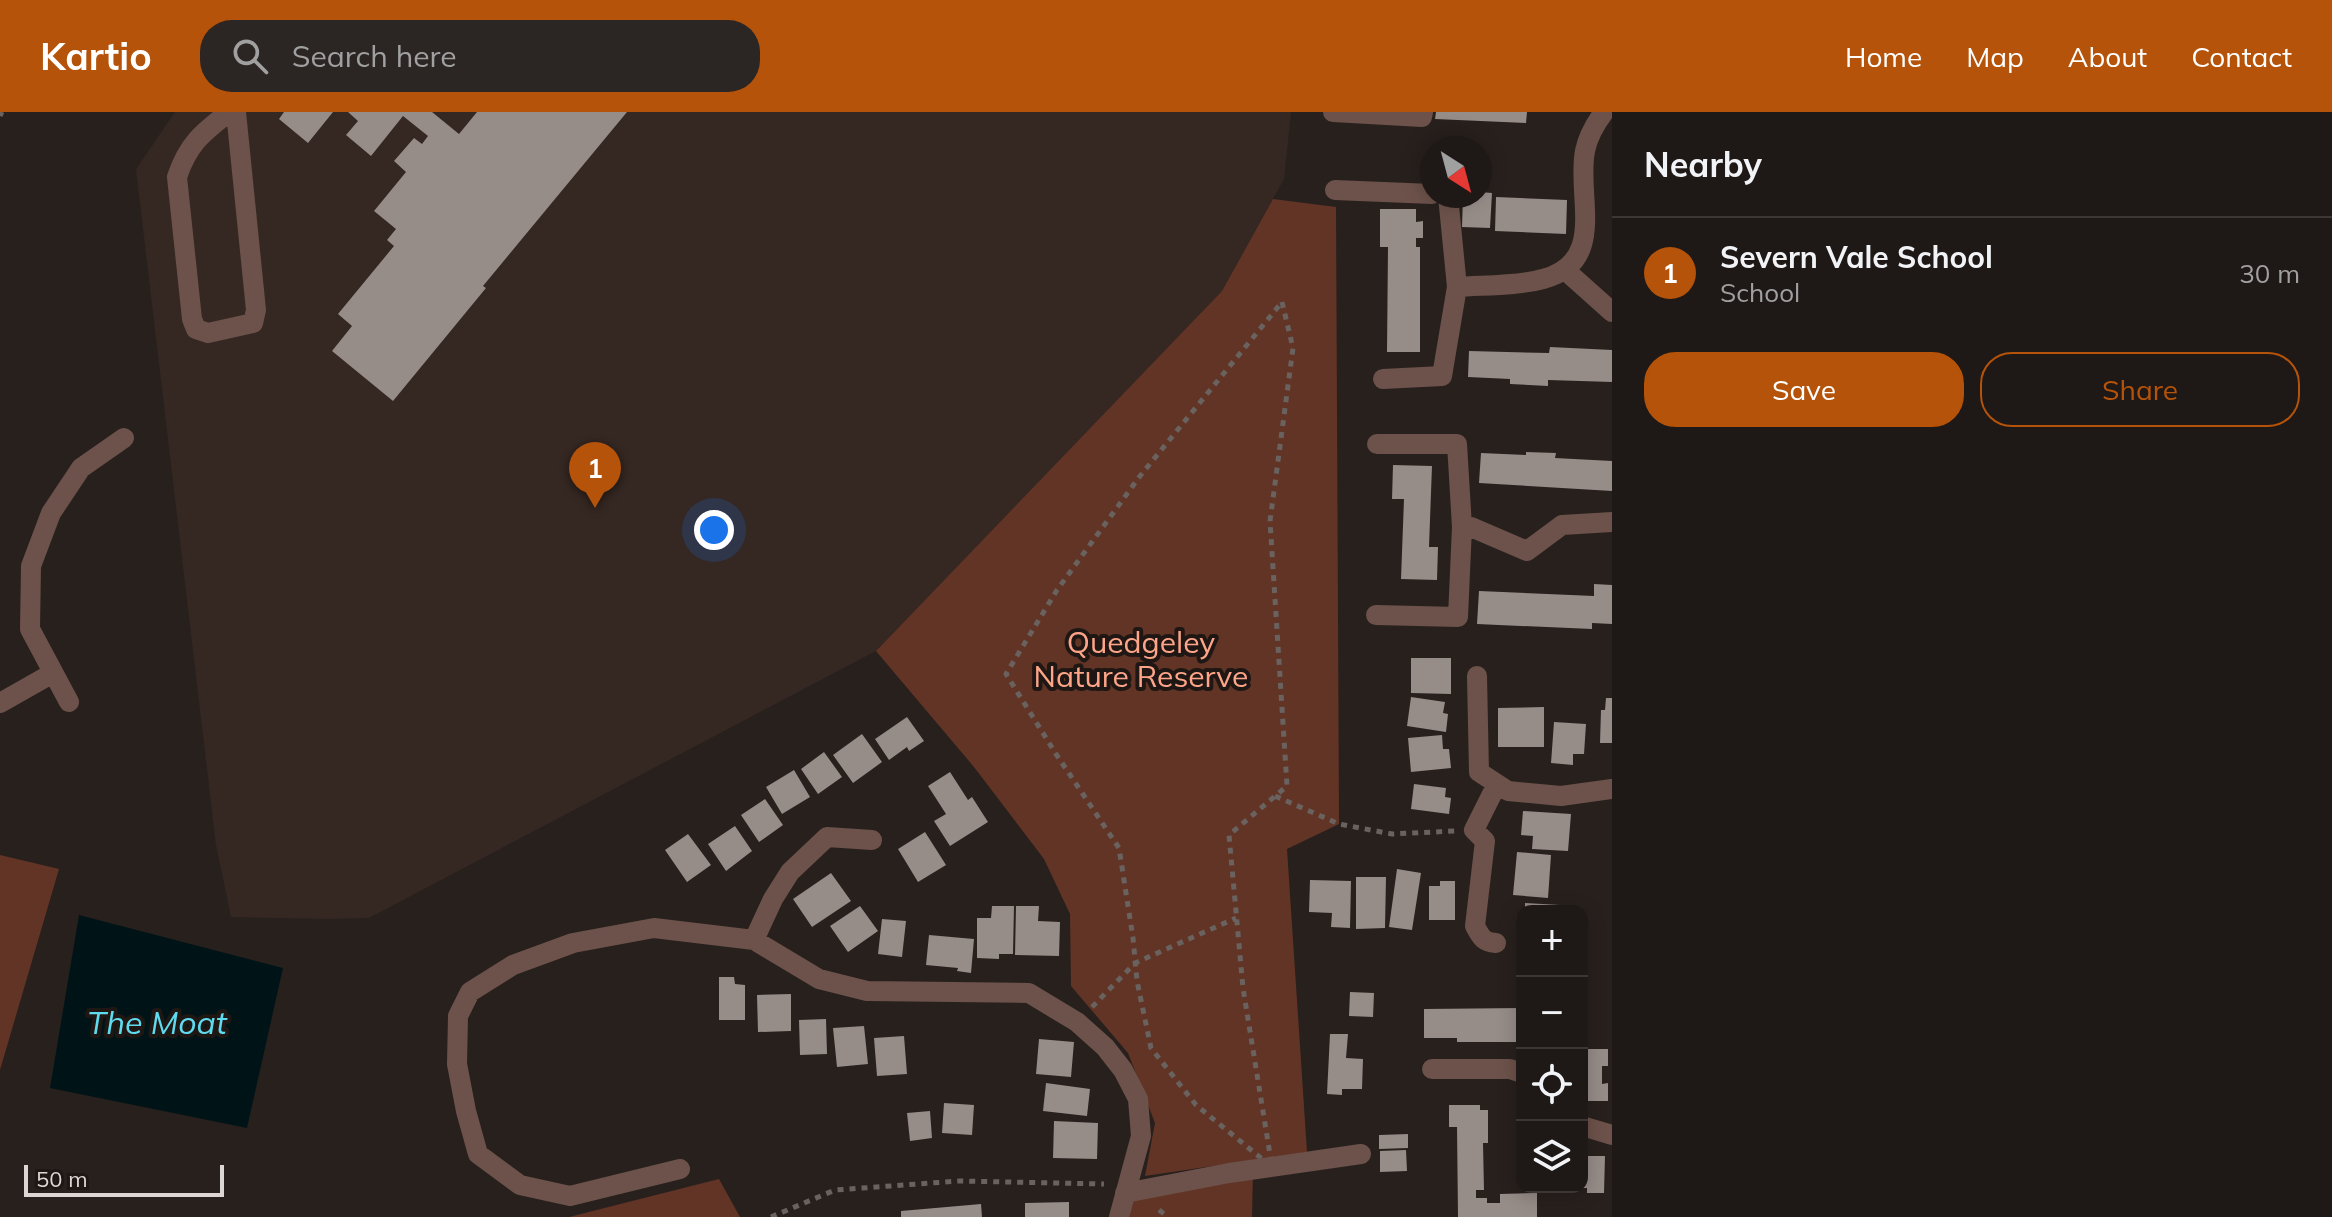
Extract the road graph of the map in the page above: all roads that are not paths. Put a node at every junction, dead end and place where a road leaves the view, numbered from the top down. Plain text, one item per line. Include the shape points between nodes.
1 (229, 112) edge
2 (236, 112) edge
3 (1333, 112) edge
4 (1423, 112) edge
5 (1604, 112) edge
6 (1335, 190) dead end
7 (1420, 194) edge
8 (1449, 208) edge
9 (1565, 270) junction
10 (1457, 287) junction
11 (1612, 312) edge
12 (1383, 379) dead end
13 (124, 438) dead end
14 (1377, 444) dead end
15 (1612, 522) edge
16 (1466, 527) junction
17 (1376, 615) dead end
18 (53, 673) junction
19 (1477, 676) dead end
20 (69, 702) dead end
21 (0, 703) edge
22 (1497, 784) junction
23 (1612, 789) edge
24 (872, 840) dead end
25 (754, 940) junction
26 (1496, 943) dead end
27 (1432, 1069) dead end
28 (1516, 1071) edge
29 (1588, 1128) edge
30 (1612, 1135) edge
31 (1361, 1154) dead end
32 (680, 1169) dead end
33 (1125, 1193) junction
34 (1119, 1217) edge

1 - 2 street via 198,136 177,177 192,319 196,329 208,333 253,323 256,310
3 - 4 street via 1422,117
5 - 9 street via 1584,152 1586,234
6 - 7 street
8 - 10 street
9 - 10 street via 1543,279
9 - 11 street
10 - 12 street via 1442,376
13 - 18 street via 81,468 51,513 31,566 30,629
14 - 16 street via 1457,444
15 - 16 street via 1562,525 1527,551
16 - 17 street via 1458,617
18 - 20 street
18 - 21 street
19 - 22 street via 1479,772
22 - 23 street via 1508,791 1561,796
22 - 26 street via 1474,830 1485,841 1475,926 1481,938
24 - 25 street via 827,837 790,872
25 - 32 street via 654,928 573,943 513,965 470,992 458,1016 457,1064 478,1154 520,1185 570,1196
25 - 33 street via 819,979 867,991 1029,993 1077,1022 1105,1047 1138,1099 1141,1136
27 - 28 street
29 - 30 street
31 - 33 street
33 - 34 street

